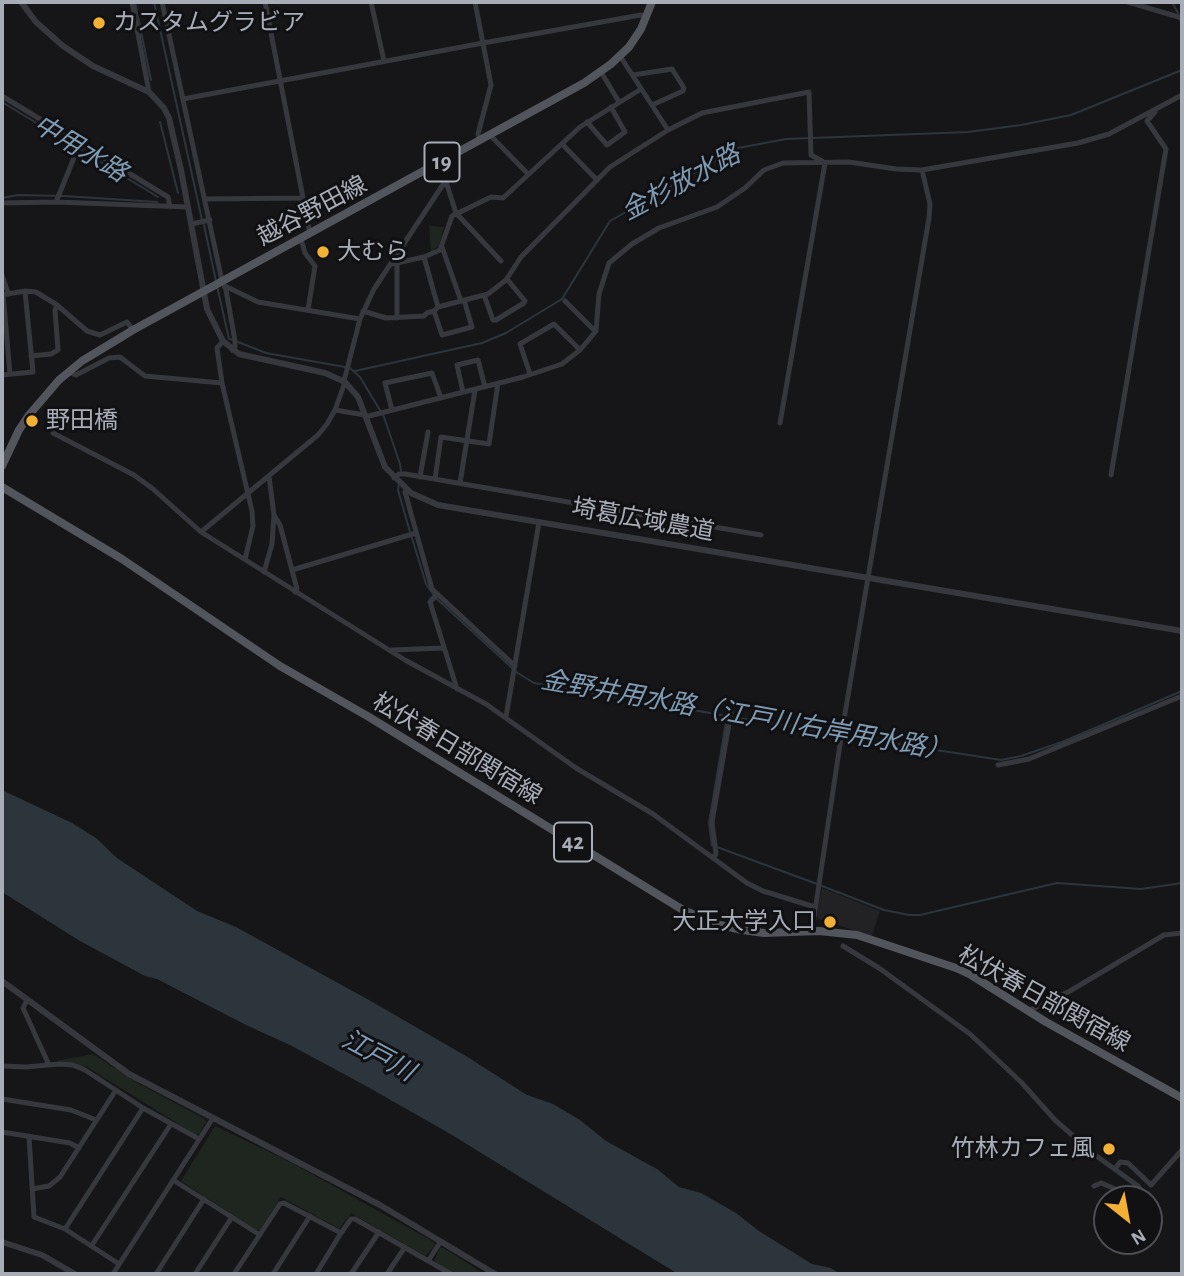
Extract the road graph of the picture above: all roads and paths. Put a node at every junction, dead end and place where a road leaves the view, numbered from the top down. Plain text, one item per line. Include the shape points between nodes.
1 (21, 2) edge
2 (132, 2) edge
3 (162, 2) edge
4 (265, 2) edge
5 (371, 2) edge
6 (475, 2) edge
7 (652, 2) edge
8 (1128, 2) edge
9 (646, 17) junction
10 (1182, 18) edge
11 (483, 43) junction
12 (620, 56) junction
13 (384, 61) junction
14 (601, 72) junction
15 (633, 75) junction
16 (281, 82) junction
17 (641, 89) junction
18 (149, 92) junction
19 (1182, 94) edge
20 (2, 96) edge
21 (183, 99) junction
22 (1172, 100) junction
23 (619, 103) junction
24 (652, 105) junction
25 (611, 107) junction
26 (587, 122) junction
27 (668, 130) junction
28 (490, 135) junction
29 (480, 140) junction
30 (80, 143) junction
31 (562, 144) junction
32 (440, 163) junction
33 (825, 163) junction
34 (922, 170) junction
35 (528, 174) junction
36 (446, 180) junction
37 (597, 180) junction
38 (303, 198) junction
39 (205, 199) junction
40 (56, 202) junction
41 (2, 203) edge
42 (170, 207) junction
43 (188, 207) junction
44 (456, 213) junction
45 (208, 221) junction
46 (194, 223) junction
47 (306, 236) junction
48 (442, 247) junction
49 (424, 257) junction
50 (501, 261) dead end
51 (395, 264) junction
52 (2, 275) edge
53 (507, 279) junction
54 (224, 284) junction
55 (25, 291) junction
56 (203, 292) junction
57 (4, 294) edge
58 (484, 295) junction
59 (462, 301) junction
60 (565, 302) dead end
61 (57, 305) junction
62 (436, 309) junction
63 (308, 310) junction
64 (363, 311) junction
65 (397, 318) junction
66 (360, 319) junction
67 (133, 330) junction
68 (596, 331) junction
69 (223, 341) junction
70 (232, 350) junction
71 (580, 350) junction
72 (31, 356) junction
73 (68, 372) junction
74 (10, 374) junction
75 (530, 374) junction
76 (2, 375) edge
77 (345, 381) junction
78 (222, 383) junction
79 (498, 383) junction
80 (485, 387) junction
81 (475, 390) junction
82 (463, 392) junction
83 (441, 398) junction
84 (335, 410) junction
85 (392, 410) junction
86 (365, 416) junction
87 (780, 423) dead end
88 (428, 432) dead end
89 (53, 433) dead end
90 (467, 441) junction
91 (2, 466) edge
92 (399, 475) junction
93 (1111, 475) dead end
94 (269, 476) junction
95 (419, 477) junction
96 (435, 479) junction
97 (460, 484) junction
98 (2, 487) edge
99 (407, 489) junction
100 (248, 493) junction
101 (274, 515) junction
102 (539, 522) junction
103 (201, 532) junction
104 (416, 533) junction
105 (761, 535) dead end
106 (286, 551) junction
107 (270, 555) junction
108 (245, 559) junction
109 (292, 570) junction
110 (264, 572) junction
111 (868, 578) junction
112 (295, 592) junction
113 (435, 596) junction
114 (1182, 631) edge
115 (444, 648) junction
116 (389, 650) junction
117 (515, 666) junction
118 (457, 688) junction
119 (1182, 696) edge
120 (730, 715) dead end
121 (506, 717) junction
122 (1009, 755) dead end
123 (1010, 764) junction
124 (998, 765) dead end
125 (713, 858) junction
126 (815, 906) junction
127 (812, 931) junction
128 (1182, 933) edge
129 (843, 946) dead end
130 (2, 981) edge
131 (27, 1000) junction
132 (1028, 1011) junction
133 (49, 1065) junction
134 (2, 1066) edge
135 (116, 1090) junction
136 (1182, 1098) edge
137 (2, 1099) edge
138 (143, 1108) junction
139 (213, 1118) junction
140 (96, 1120) junction
141 (171, 1124) junction
142 (2, 1132) edge
143 (29, 1136) junction
144 (199, 1139) junction
145 (79, 1148) junction
146 (1182, 1150) edge
147 (1115, 1169) junction
148 (173, 1180) junction
149 (1133, 1185) edge
150 (32, 1189) junction
151 (204, 1199) junction
152 (310, 1216) junction
153 (232, 1217) junction
154 (65, 1229) junction
155 (379, 1232) junction
156 (341, 1233) junction
157 (260, 1235) junction
158 (441, 1241) junction
159 (2, 1242) edge
160 (92, 1245) junction
161 (404, 1247) junction
162 (428, 1261) junction
163 (119, 1264) junction
164 (75, 1274) edge
165 (113, 1274) edge
166 (156, 1274) edge
167 (195, 1274) edge
168 (234, 1274) edge
169 (273, 1274) edge
170 (316, 1274) edge
171 (351, 1274) edge
172 (387, 1274) edge
173 (451, 1274) edge
174 (495, 1274) edge

1 - 18 street via 64,46 93,66
2 - 18 street
3 - 21 street
4 - 16 street
5 - 13 street
6 - 11 street
7 - 9 main road, 越谷野田線 / 19
8 - 10 street
9 - 11 street
9 - 12 main road, 越谷野田線 / 19
11 - 13 street
11 - 29 street via 491,85
12 - 14 main road, 越谷野田線 / 19
12 - 15 street
13 - 16 street
14 - 23 street
14 - 28 main road, 越谷野田線 / 19
15 - 17 street
15 - 24 street via 672,69 683,91
16 - 21 street
16 - 38 street
17 - 23 street
17 - 24 street
18 - 43 street via 169,118
19 - 22 street
20 - 30 street
21 - 39 street
22 - 34 street via 1109,134 1078,143
22 - 93 street via 1147,121 1166,149
23 - 25 street
24 - 27 street
25 - 26 street
25 - 26 street via 625,132 607,145
26 - 31 street
27 - 33 street via 702,113 809,92 811,155
27 - 37 street via 621,158
28 - 29 main road, 越谷野田線 / 19
28 - 35 street
29 - 32 main road, 越谷野田線 / 19
30 - 40 street
30 - 42 street via 168,197
31 - 35 street
31 - 37 street
32 - 36 street
32 - 47 main road, 越谷野田線 / 19
33 - 34 street
33 - 68 street via 783,163 764,170 717,207 659,228 632,244 609,263 599,294
33 - 87 street
34 - 111 street via 929,218
35 - 44 street via 503,198 491,197
36 - 44 street
36 - 51 street
37 - 53 street via 521,257
38 - 39 street
38 - 47 street
39 - 45 street
40 - 41 street
40 - 42 street
42 - 43 street
43 - 46 street
44 - 48 street
44 - 50 street
45 - 46 street
45 - 54 street
46 - 56 street
47 - 54 main road, 越谷野田線 / 19
47 - 63 street via 305,253 315,266
48 - 49 street
48 - 59 street
49 - 51 street
49 - 62 street
51 - 64 street
51 - 65 street
52 - 57 street
53 - 58 street
53 - 58 street via 524,303 493,320
54 - 56 main road, 越谷野田線 / 19
54 - 63 street via 258,302
54 - 70 street via 235,341
55 - 57 street
55 - 61 street
55 - 72 street
56 - 67 main road, 越谷野田線 / 19
56 - 69 street
57 - 74 street
58 - 59 street
59 - 62 street
59 - 62 street via 472,327 442,335
60 - 68 street
61 - 67 street via 87,331 100,335 127,322
61 - 72 street via 58,350
62 - 65 street via 424,316
63 - 66 street
64 - 65 street
64 - 66 street
66 - 77 street
67 - 73 main road, 越谷野田線 / 19
68 - 71 street
69 - 70 street
69 - 78 street via 216,348
70 - 77 street
71 - 75 street via 562,364
71 - 75 street via 554,324 520,344
72 - 74 street via 33,372
73 - 78 street via 75,375 120,357 145,376
73 - 91 main road, 越谷野田線 / 19 via 19,429
74 - 76 street
75 - 79 street
77 - 84 street
77 - 86 street, 埼葛広域農道
78 - 100 street
79 - 80 street
79 - 90 street via 489,444
80 - 81 street
80 - 82 street via 478,360 457,365
81 - 82 street
81 - 90 street
82 - 83 street
83 - 85 street
83 - 85 street via 432,373 385,383
84 - 86 street
84 - 94 street via 318,435
85 - 86 street
86 - 92 street, 埼葛広域農道 via 385,467
88 - 95 street
89 - 103 street via 134,475
90 - 96 street via 441,437
90 - 97 street
92 - 95 street
92 - 99 street, 埼葛広域農道
94 - 100 street
94 - 101 street
95 - 96 street
96 - 97 street
97 - 105 street
98 - 127 main road, 松伏春日部関宿線 / 42 via 122,559 280,666 683,910 742,930
99 - 102 street, 埼葛広域農道 via 438,505
99 - 104 street
100 - 103 street
100 - 108 street via 253,526
101 - 106 street
101 - 107 street
102 - 111 street, 埼葛広域農道
102 - 117 street
103 - 108 street
104 - 109 street
104 - 113 street
106 - 107 street
106 - 109 street
107 - 110 street
108 - 110 street
109 - 112 street
110 - 112 street
111 - 114 street, 埼葛広域農道
111 - 126 street
112 - 116 street
113 - 115 street via 430,602
113 - 117 street
115 - 116 street
115 - 118 street
116 - 118 street
117 - 121 street
118 - 121 street
119 - 123 street
120 - 125 street via 712,822
121 - 125 street
122 - 123 street
123 - 124 street
125 - 126 street via 763,891
126 - 127 street
127 - 132 main road, 松伏春日部関宿線 / 42 via 857,935 956,968
128 - 132 street via 1157,939
129 - 147 street via 970,1034 1055,1120
130 - 131 street
131 - 133 street via 23,1008
131 - 139 street via 129,1074
132 - 136 main road, 松伏春日部関宿線 / 42
133 - 134 street
133 - 135 street via 73,1065
135 - 138 street
135 - 140 street
137 - 140 street via 71,1110
138 - 141 street
138 - 154 street
139 - 144 street
139 - 158 street
140 - 145 street
141 - 144 street
141 - 160 street
142 - 143 street
143 - 145 street
143 - 150 street
144 - 148 street
145 - 150 street via 54,1183
146 - 147 street via 1151,1185 1124,1161
147 - 149 street
148 - 151 street
148 - 163 street
150 - 154 street via 34,1217
151 - 153 street
151 - 166 street
152 - 156 street
152 - 157 street via 284,1203
152 - 169 street
153 - 157 street
153 - 167 street
154 - 160 street
155 - 156 street via 351,1219
155 - 161 street
155 - 171 street
156 - 170 street
157 - 168 street
158 - 162 street
158 - 174 street
159 - 164 street via 42,1255
160 - 163 street
161 - 162 street
161 - 172 street
162 - 173 street
163 - 165 street

